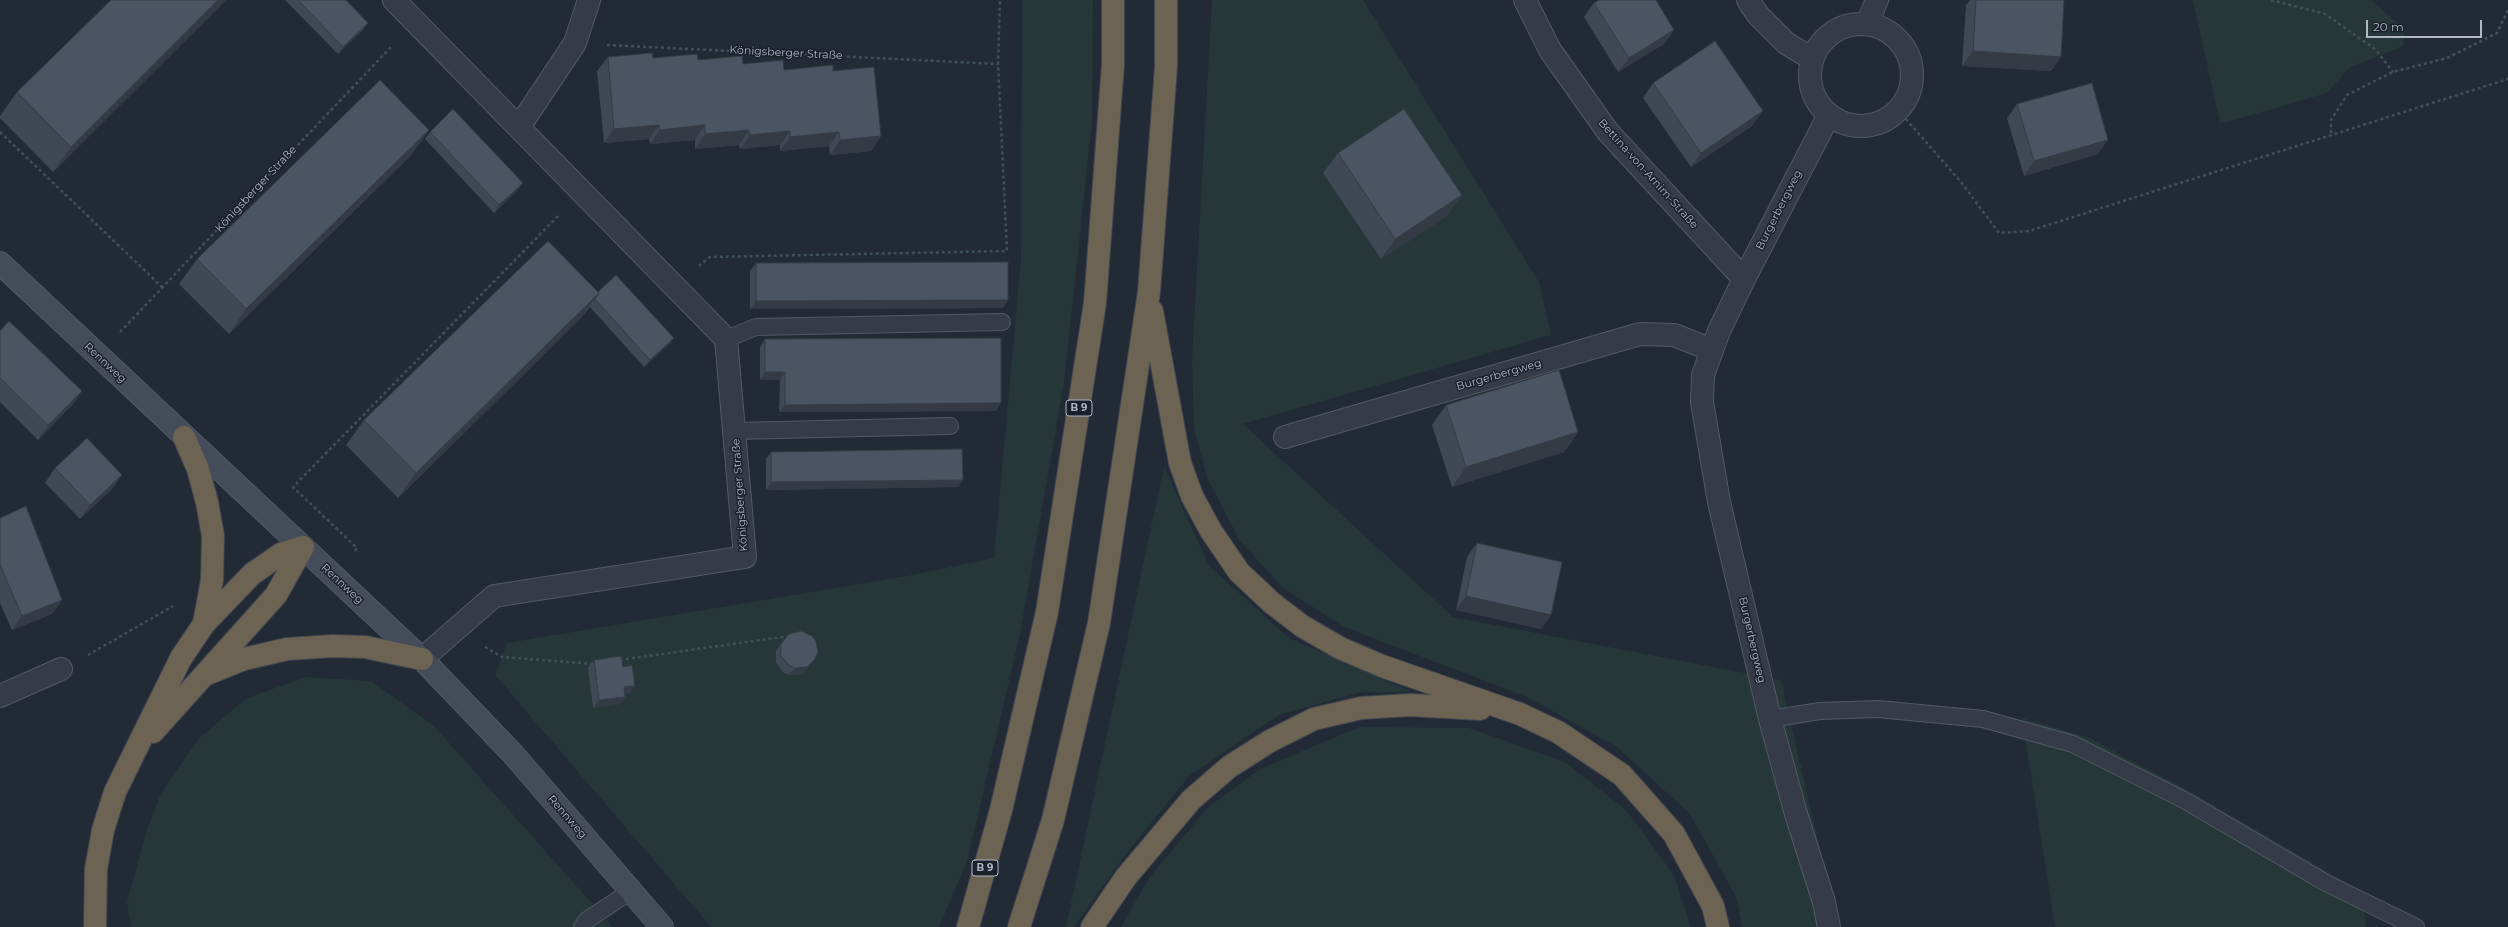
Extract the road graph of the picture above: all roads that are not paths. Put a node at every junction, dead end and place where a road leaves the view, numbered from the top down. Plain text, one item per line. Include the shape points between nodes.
1 (394, 0) edge
2 (589, 0) edge
3 (1112, 0) edge
4 (1166, 0) edge
5 (1525, 0) edge
6 (1748, 0) edge
7 (1877, 0) edge
8 (1867, 24) junction
9 (1812, 59) junction
10 (1829, 115) junction
11 (519, 127) junction
12 (0, 263) edge
13 (1744, 279) junction
14 (1149, 292) junction
15 (1002, 322) dead end
16 (726, 338) junction
17 (1712, 350) junction
18 (950, 426) dead end
19 (735, 431) junction
20 (184, 437) junction
21 (1285, 437) dead end
22 (303, 547) junction
23 (204, 624) junction
24 (422, 659) junction
25 (61, 669) road end
26 (202, 676) junction
27 (0, 696) edge
28 (1520, 714) junction
29 (1770, 719) junction
30 (131, 756) junction
31 (631, 891) junction
32 (95, 927) edge
33 (582, 927) edge
34 (662, 927) edge
35 (968, 927) edge
36 (1019, 927) edge
37 (1092, 927) edge
38 (1718, 927) edge
39 (1830, 927) edge
40 (2416, 927) edge

1 - 11 street
2 - 11 street via 575,43
3 - 35 highway, B 9 via 1113,64 1095,303 1047,612 1001,810
4 - 14 highway via 1166,67
5 - 13 street, Bettina-von-Arnim-Straße via 1550,50 1608,132
6 - 9 street via 1758,15 1786,43
7 - 8 street
8 - 9 street via 1839,28 1818,46
8 - 10 street via 1883,29 1895,38 1905,51 1911,66 1911,82 1907,97 1898,110 1883,121 1864,126 1846,124
9 - 10 street via 1810,79 1815,99
10 - 13 street, Burgerbergweg
11 - 16 street
12 - 20 main road, Rennweg
13 - 17 street, Burgerbergweg
14 - 28 highway via 1180,463 1192,496 1211,531 1239,572 1272,603 1302,626 1340,648 1382,666
14 - 36 highway via 1098,623 1053,820
15 - 16 lane via 756,327
16 - 19 street, Königsberger Straße
17 - 21 street, Burgerbergweg via 1674,335 1640,334
17 - 29 street, Burgerbergweg via 1703,376 1702,402 1719,502
18 - 19 lane
19 - 24 street, Königsberger Straße via 745,557 494,596
20 - 22 main road, Rennweg
20 - 23 highway via 198,469 213,536 212,580
22 - 23 highway via 281,554 252,574
22 - 24 main road, Rennweg
22 - 26 highway via 276,595
23 - 30 highway via 181,658
24 - 26 highway via 365,647 287,649 244,659
24 - 31 main road, Rennweg via 513,754
25 - 27 street
26 - 30 highway
28 - 37 highway via 1465,707 1410,705 1360,708 1314,719 1270,741 1229,767 1191,800 1126,877
28 - 38 highway via 1558,732 1588,751 1622,775 1652,806 1674,834 1696,871 1713,906
29 - 39 street, Burgerbergweg
29 - 40 lane via 1820,711 1878,709 1983,719 2073,744 2184,800 2326,883
30 - 32 highway via 115,792 103,830 96,869
31 - 33 lane via 587,920
31 - 34 main road, Rennweg

